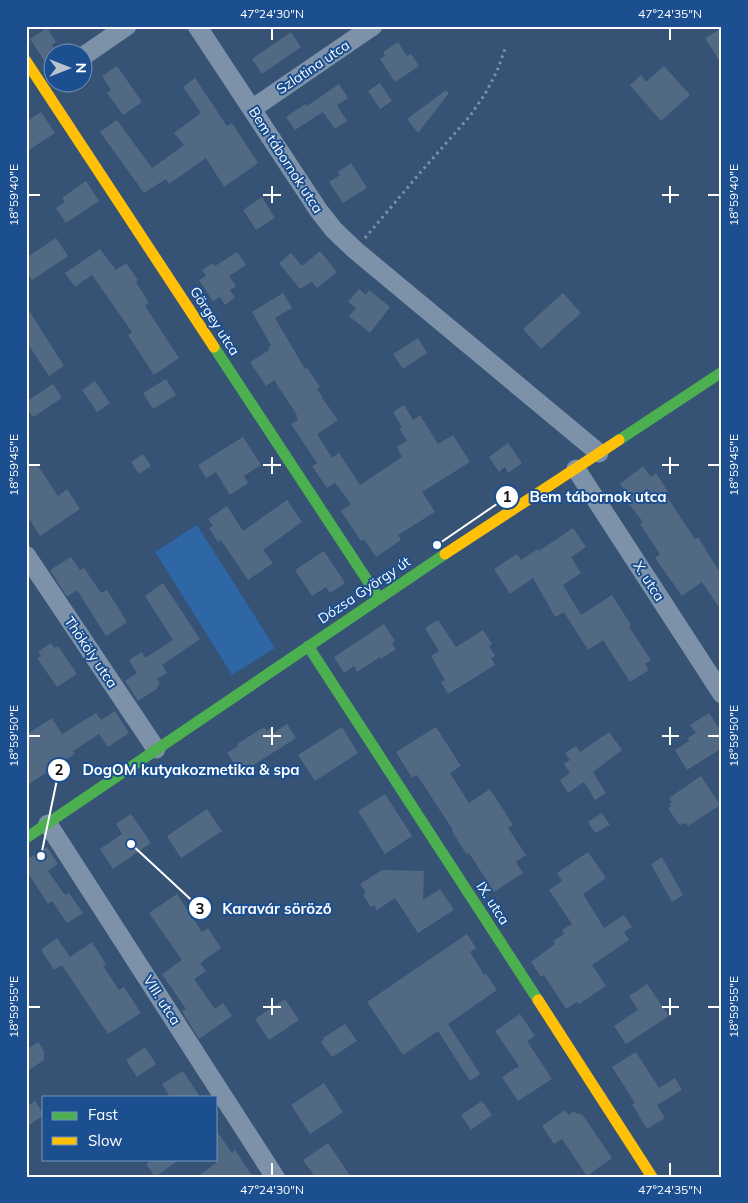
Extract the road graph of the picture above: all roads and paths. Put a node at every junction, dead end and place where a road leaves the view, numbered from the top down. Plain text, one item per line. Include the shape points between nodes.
1 (127, 26) edge
2 (197, 26) edge
3 (373, 26) edge
4 (505, 49) dead end
5 (92, 50) edge
6 (26, 61) edge
7 (40, 85) edge
8 (252, 109) junction
9 (355, 250) junction
10 (722, 372) edge
11 (599, 453) junction
12 (576, 469) junction
13 (26, 555) edge
14 (379, 598) junction
15 (308, 646) junction
16 (722, 694) edge
17 (156, 749) junction
18 (48, 824) junction
19 (26, 838) edge
20 (275, 1177) edge
21 (652, 1177) edge

1 - 5 street
2 - 8 street, Bem tábornok utca
3 - 8 street, Szlatina utca
4 - 9 path via 485,94 470,116
6 - 7 street, Görgey utca
7 - 14 street, Görgey utca
8 - 9 street, Bem tábornok utca via 319,211
9 - 11 street, Bem tábornok utca
10 - 11 street, Dózsa György út
11 - 12 street, Dózsa György út
12 - 14 street, Dózsa György út
12 - 16 street, X. utca
13 - 17 street, Thököly utca
14 - 15 street, Dózsa György út
15 - 17 street, Dózsa György út
15 - 21 street, IX. utca
17 - 18 street, Dózsa György út
18 - 19 street, Dózsa György út
18 - 20 street, VIII. utca

